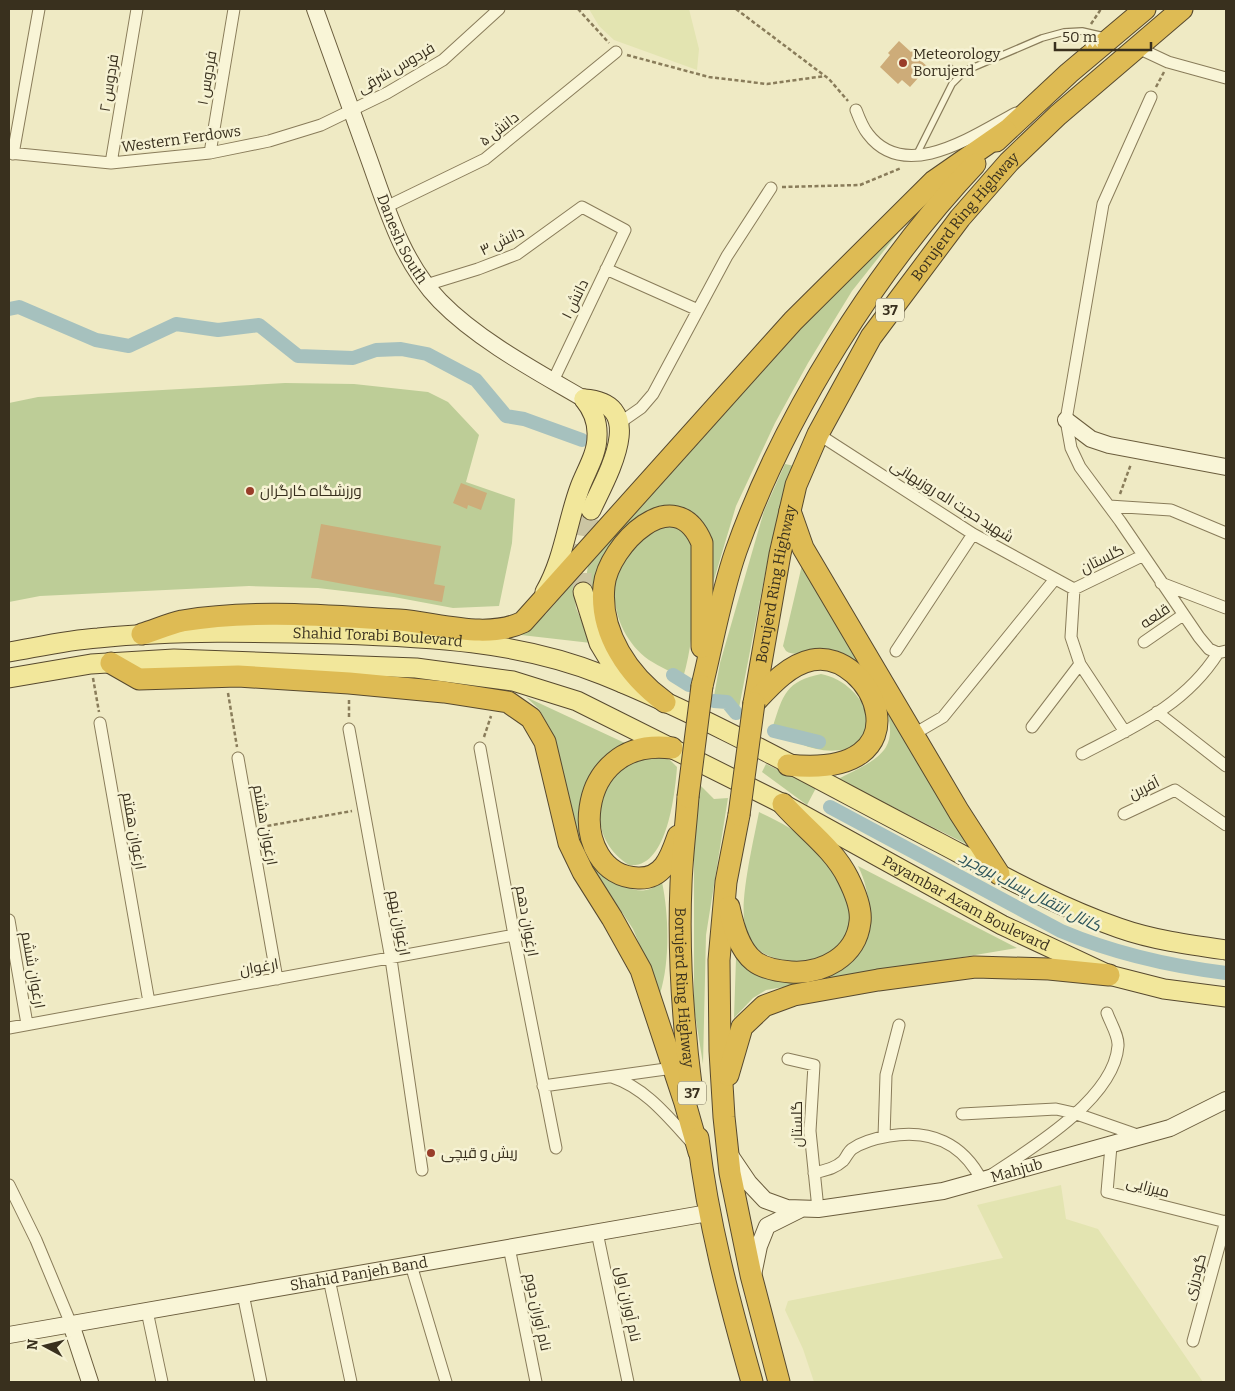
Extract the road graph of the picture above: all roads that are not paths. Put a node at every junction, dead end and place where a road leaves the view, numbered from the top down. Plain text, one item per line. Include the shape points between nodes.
1 (39, 9) edge
2 (137, 9) edge
3 (234, 9) edge
4 (315, 9) edge
5 (499, 9) edge
6 (1145, 9) edge
7 (1182, 9) edge
8 (1111, 38) junction
9 (1136, 48) junction
10 (616, 52) road end
11 (950, 68) dead end
12 (959, 77) junction
13 (1226, 78) edge
14 (1151, 97) road end
15 (1038, 102) junction
16 (351, 110) junction
17 (856, 110) road end
18 (1006, 131) junction
19 (11, 153) edge
20 (210, 153) junction
21 (917, 156) junction
22 (111, 163) junction
23 (771, 188) road end
24 (386, 207) junction
25 (582, 207) joint
26 (606, 269) junction
27 (426, 285) junction
28 (698, 310) junction
29 (553, 381) junction
30 (584, 399) junction
31 (1066, 420) junction
32 (618, 424) junction
33 (818, 434) junction
34 (1226, 467) edge
35 (1109, 506) junction
36 (592, 510) tunnel mouth
37 (790, 510) junction
38 (1226, 533) edge
39 (973, 534) junction
40 (1142, 556) junction
41 (1055, 579) junction
42 (1161, 583) junction
43 (1074, 589) junction
44 (583, 592) tunnel mouth
45 (1226, 608) edge
46 (1183, 615) junction
47 (528, 618) junction
48 (142, 634) junction
49 (1144, 642) dead end
50 (896, 651) dead end
51 (9, 652) edge
52 (1222, 652) edge
53 (101, 664) junction
54 (1080, 664) junction
55 (9, 678) edge
56 (623, 684) junction
57 (702, 686) junction
58 (665, 702) junction
59 (754, 703) junction
60 (1157, 712) junction
61 (100, 723) road end
62 (1032, 727) dead end
63 (349, 729) road end
64 (1124, 732) junction
65 (914, 734) junction
66 (480, 748) road end
67 (672, 748) junction
68 (1082, 754) dead end
69 (238, 758) road end
70 (788, 765) junction
71 (1226, 766) edge
72 (720, 772) joint
73 (688, 797) junction
74 (783, 804) junction
75 (1124, 814) dead end
76 (1226, 825) edge
77 (999, 874) junction
78 (726, 882) junction
79 (9, 920) edge
80 (514, 935) junction
81 (1226, 950) edge
82 (391, 959) junction
83 (1109, 975) junction
84 (277, 979) junction
85 (1226, 997) edge
86 (149, 1002) junction
87 (1107, 1013) dead end
88 (27, 1024) junction
89 (899, 1025) dead end
90 (9, 1028) edge
91 (788, 1058) dead end
92 (673, 1068) junction
93 (608, 1076) junction
94 (543, 1086) junction
95 (1226, 1100) edge
96 (1074, 1113) junction
97 (962, 1114) dead end
98 (724, 1117) junction
99 (884, 1137) junction
100 (1141, 1137) junction
101 (1111, 1146) junction
102 (556, 1148) dead end
103 (727, 1151) junction
104 (700, 1152) junction
105 (422, 1170) dead end
106 (814, 1173) junction
107 (982, 1181) junction
108 (9, 1185) edge
109 (818, 1209) junction
110 (799, 1210) junction
111 (708, 1213) junction
112 (1226, 1222) edge
113 (598, 1232) junction
114 (509, 1247) junction
115 (410, 1265) junction
116 (329, 1279) junction
117 (752, 1280) junction
118 (243, 1294) junction
119 (147, 1311) junction
120 (70, 1324) junction
121 (9, 1335) edge
122 (1192, 1341) dead end
123 (90, 1382) edge
124 (162, 1382) edge
125 (260, 1382) edge
126 (351, 1382) edge
127 (446, 1382) edge
128 (536, 1382) edge
129 (628, 1382) edge
130 (752, 1382) edge
131 (779, 1382) edge

1 - 19 street
2 - 22 street, فردوس ۲
3 - 20 street, فردوس ۱
4 - 16 street, Danesh South
5 - 16 street, فردوس شرقی via 443,60
6 - 8 highway, Borujerd Ring Highway / 37
7 - 9 highway, Borujerd Ring Highway / 37
8 - 12 lane via 1086,32 1064,32 1042,38
8 - 15 highway, Borujerd Ring Highway / 37
9 - 13 street via 1168,62
9 - 33 highway, Borujerd Ring Highway / 37 via 1036,135 960,218 871,337
10 - 24 street, دانش ۵ via 485,159
11 - 12 lane
12 - 21 lane via 952,84
14 - 31 street via 1102,204
15 - 18 highway, Borujerd Ring Highway / 37
15 - 21 street via 933,154
16 - 20 street, Western Ferdows via 321,125
16 - 24 street, Danesh South
17 - 21 street via 868,134 882,147
18 - 47 highway via 934,181 793,321
18 - 57 highway, Borujerd Ring Highway / 37 via 908,242 858,314 807,397 778,452 735,552
19 - 22 street, Western Ferdows
20 - 22 street, Western Ferdows
23 - 28 street via 727,256
24 - 27 street, Danesh South via 409,260
25 - 26 street, دانش ۱ via 625,230
25 - 27 street, دانش ۳ via 517,254
26 - 28 street
26 - 29 street, دانش ۱
27 - 29 street, Danesh South via 457,316
28 - 32 street via 653,394 641,408
29 - 30 street, Danesh South
30 - 32 main road via 603,402
30 - 47 main road via 594,413 596,446 579,488 554,575
31 - 34 street via 1091,439 1136,451
31 - 35 street via 1071,448 1080,468
32 - 36 main road via 616,460
33 - 37 highway, Borujerd Ring Highway / 37 via 805,462
33 - 39 street, شهید حجت اله روزبهانی
35 - 38 street via 1171,510
35 - 40 street
37 - 59 highway, Borujerd Ring Highway / 37
37 - 65 highway via 803,548
39 - 41 street, شهید حجت اله روزبهانی
39 - 50 street
40 - 42 street
40 - 43 street, گلستان
41 - 43 street, شهید حجت اله روزبهانی
41 - 65 street via 942,717
42 - 45 street
42 - 46 street
43 - 54 street via 1071,637
44 - 56 main road via 598,643
46 - 49 street, قلعه
46 - 52 street via 1209,649
47 - 48 highway via 518,624 488,630 401,620 261,614 182,622
48 - 51 main road, Shahid Torabi Boulevard
48 - 56 main road, Shahid Torabi Boulevard via 256,632 463,641 562,661
52 - 60 street via 1187,692
53 - 55 main road, Shahid Torabi Boulevard
53 - 67 main road, Shahid Torabi Boulevard via 174,659 371,665 475,674 513,681 577,701
53 - 92 highway via 139,680 226,676 349,682 496,700 508,702 531,718 545,742 570,843 583,872 641,970
54 - 62 street
54 - 64 street
56 - 58 main road, Shahid Torabi Boulevard
57 - 58 highway via 702,543 698,534 681,518 657,516 630,539 610,566 604,586 604,606 608,625 625,662 646,688
57 - 73 highway, 37, bridge
58 - 70 main road, Shahid Torabi Boulevard
59 - 70 highway via 791,670 811,660 822,659 852,672 872,697 878,727 873,741 862,752 840,764 825,767
59 - 78 highway, 37, bridge
60 - 64 street
60 - 71 street
61 - 86 street, ارغوان هفتم
63 - 82 street, ارغوان نهم
64 - 68 street
65 - 77 highway
66 - 80 street, ارغوان دهم
67 - 72 main road, Shahid Torabi Boulevard
67 - 73 highway via 633,750 606,768 598,782 590,812 590,830 600,860 624,877 640,878 659,873 671,856
69 - 84 street, ارغوان هشتم
70 - 77 main road
72 - 74 main road, Payambar Azam Boulevard
73 - 104 highway, Borujerd Ring Highway / 37 via 681,884 681,959 686,1051
74 - 78 highway via 848,877 861,920 851,946 842,957 814,971 788,972 762,966 751,958 739,940 728,904
74 - 83 main road, Payambar Azam Boulevard via 1002,925
75 - 76 street, آفرین via 1175,790
77 - 81 main road via 1086,916 1121,929
78 - 98 highway, 37 via 719,960
79 - 88 street, ارغوان ششم
80 - 82 street, ارغوان
80 - 94 street, ارغوان دهم
82 - 84 street, ارغوان
82 - 105 street, ارغوان نهم
83 - 85 main road, Payambar Azam Boulevard via 1164,989
83 - 98 highway via 975,967 878,980 777,1000 764,1006 742,1027 725,1084
84 - 86 street, ارغوان
86 - 88 street, ارغوان
87 - 96 street via 1118,1044 1114,1066 1101,1087
88 - 90 street, ارغوان
89 - 99 street via 886,1075
91 - 106 street, گلستان via 814,1065 810,1131
92 - 93 street
92 - 104 highway
93 - 94 street
93 - 104 street via 626,1082 644,1094
94 - 102 street, ارغوان دهم
95 - 100 street, Mahjub via 1170,1128
96 - 97 street via 1056,1109
96 - 100 street
96 - 107 street via 1052,1135
98 - 103 highway, 37
99 - 106 street via 852,1149 834,1168
99 - 107 street via 917,1133 936,1138 966,1156
100 - 101 street, Mahjub
101 - 107 street, Mahjub
101 - 112 street, میرزایی via 1108,1192
103 - 110 street via 765,1200
103 - 117 highway, 37
104 - 111 highway, Borujerd Ring Highway / 37
106 - 109 street, گلستان
107 - 109 street, Mahjub via 943,1192
108 - 120 street via 36,1240
109 - 110 street, Mahjub
110 - 117 street via 767,1226
111 - 113 street, Shahid Panjeh Band
111 - 130 highway, Borujerd Ring Highway / 37 via 728,1303
112 - 122 street, گودرزی
113 - 114 street, Shahid Panjeh Band
113 - 129 street, نام آوران اول
114 - 115 street, Shahid Panjeh Band
114 - 128 street, نام آوران دوم
115 - 116 street, Shahid Panjeh Band
115 - 127 street
116 - 118 street, Shahid Panjeh Band
116 - 126 street
117 - 131 highway, 37
118 - 119 street, Shahid Panjeh Band
118 - 125 street
119 - 120 street, Shahid Panjeh Band
119 - 124 street
120 - 121 street, Shahid Panjeh Band
120 - 123 street

